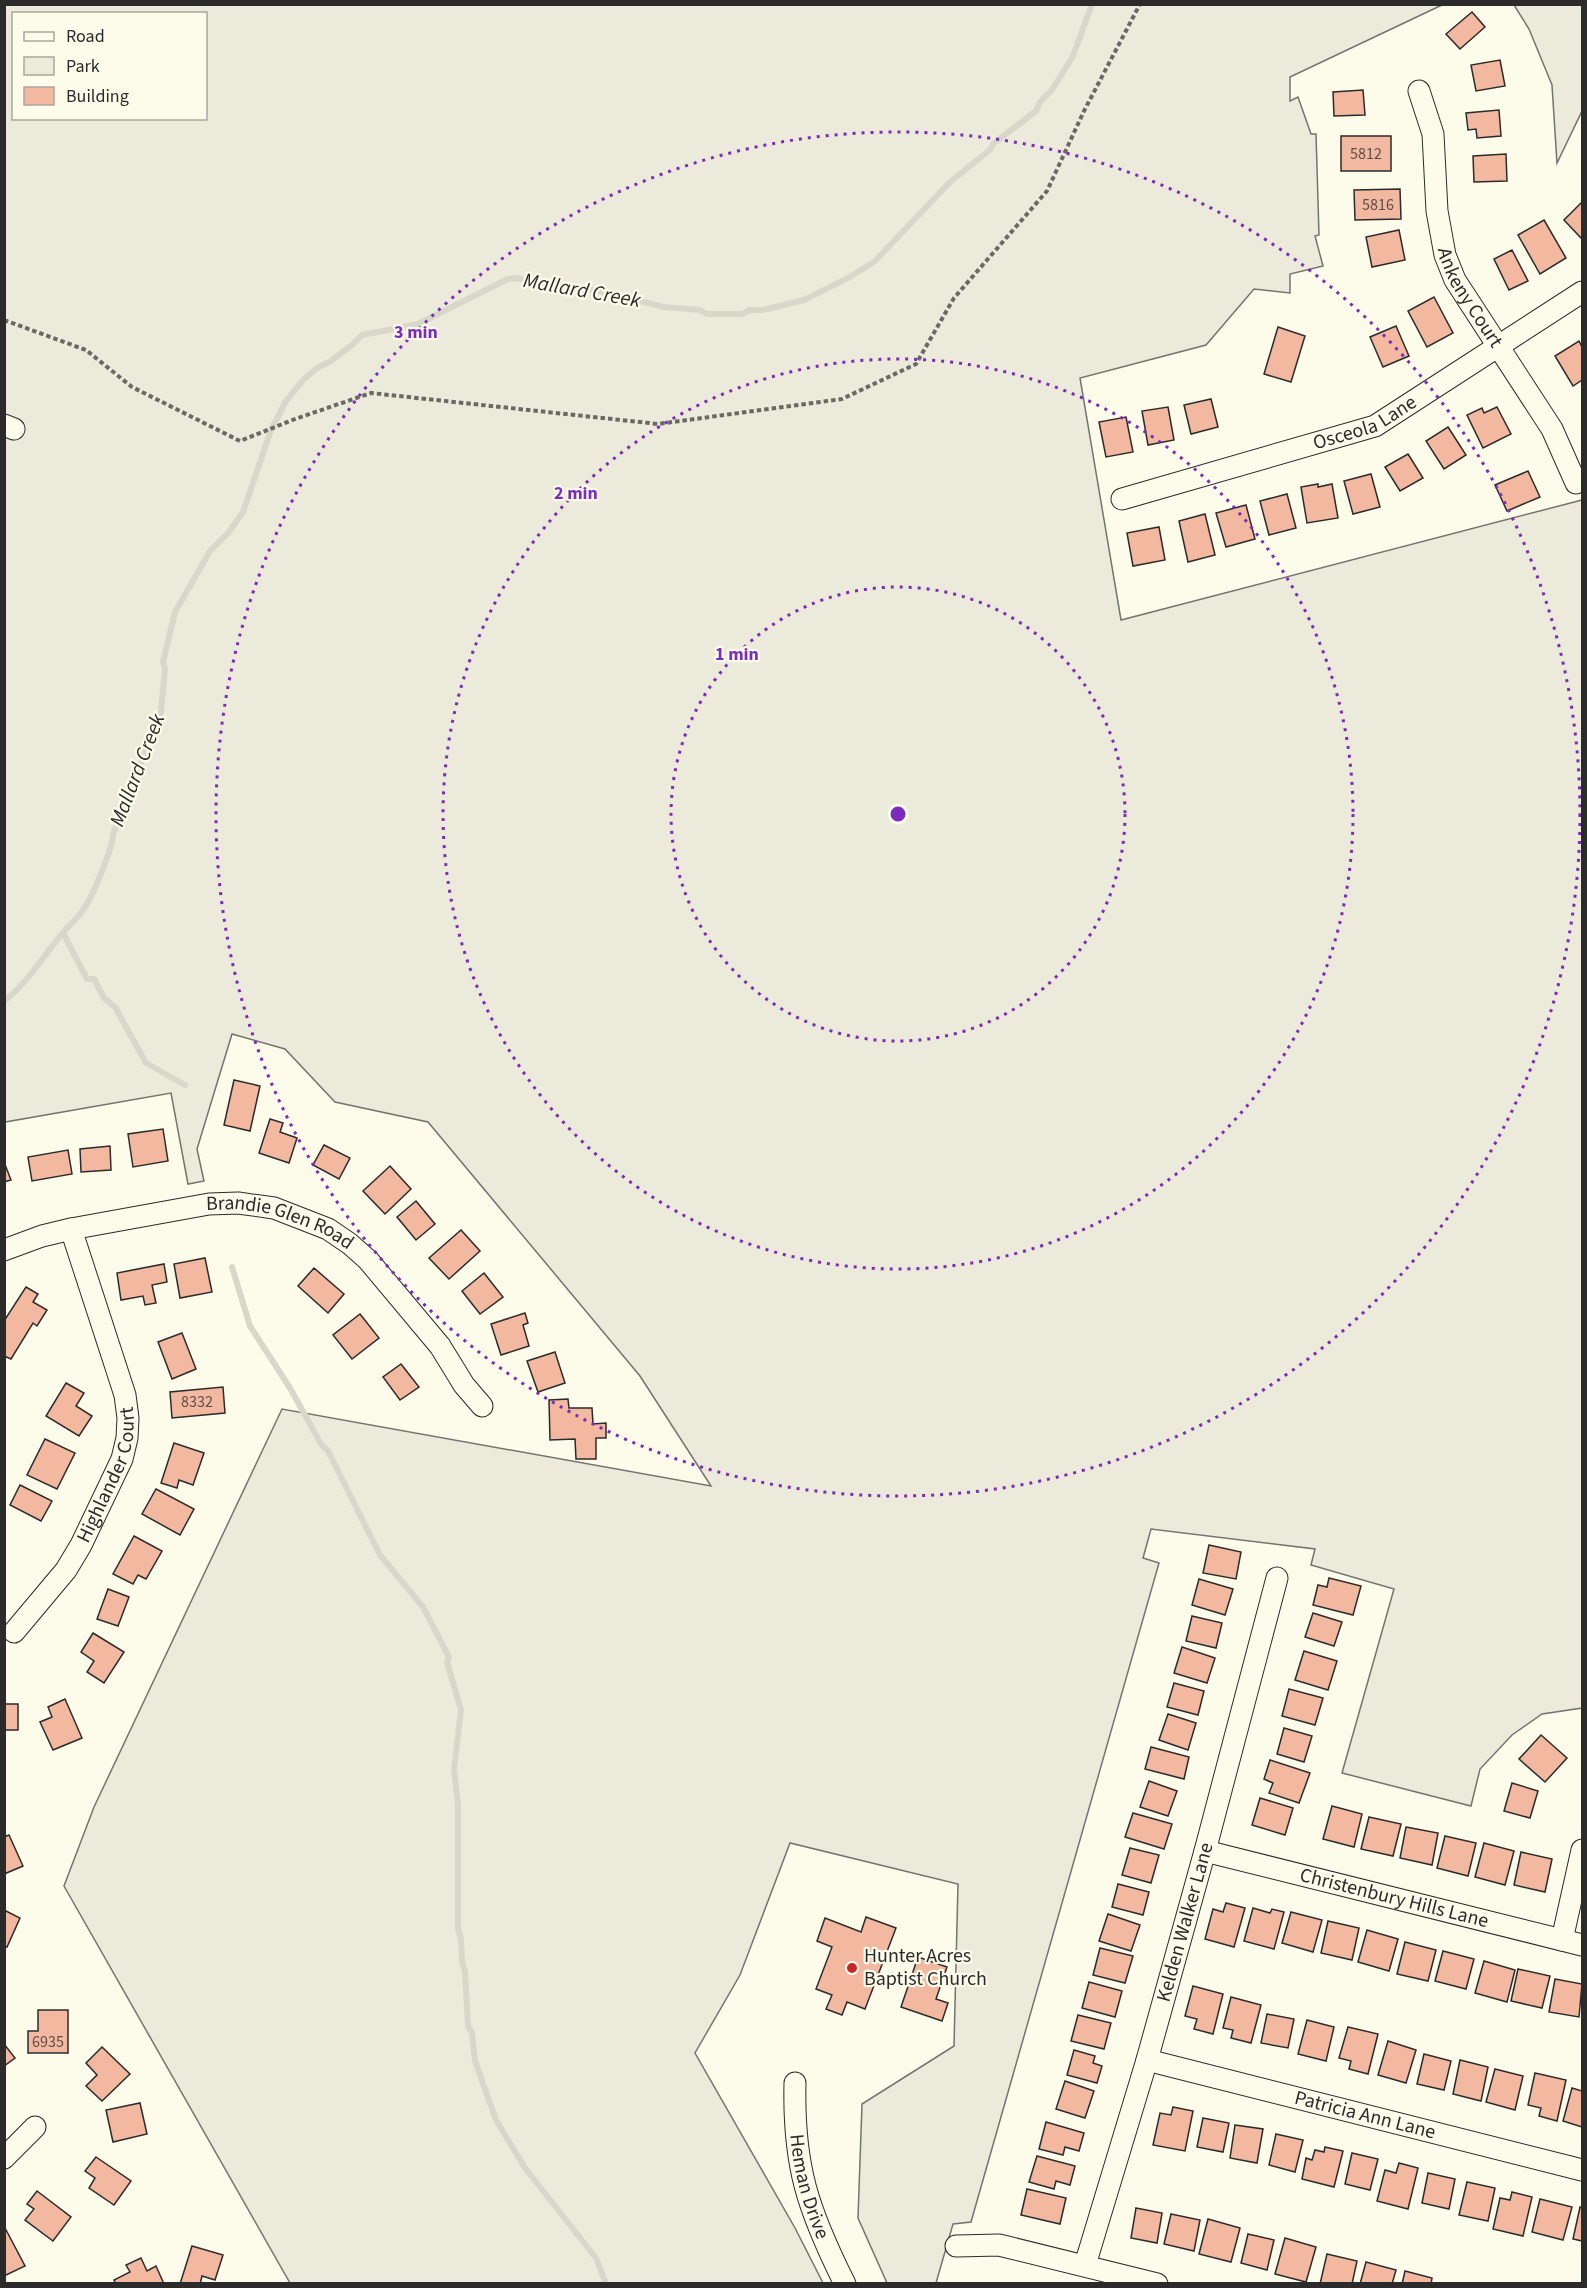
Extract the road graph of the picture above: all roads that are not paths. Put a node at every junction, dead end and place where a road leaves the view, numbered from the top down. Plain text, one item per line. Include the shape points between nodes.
1 (1419, 91) dead end
2 (1582, 292) edge
3 (1498, 347) junction
4 (1576, 483) dead end
5 (1122, 499) dead end
6 (71, 1229) junction
7 (4, 1250) edge
8 (482, 1406) dead end
9 (1277, 1578) dead end
10 (14, 1632) dead end
11 (1582, 1850) edge
12 (1205, 1851) junction
13 (1572, 1943) edge
14 (1147, 2060) junction
15 (795, 2083) dead end
16 (35, 2127) dead end
17 (4, 2158) edge
18 (1582, 2170) edge
19 (956, 2246) dead end
20 (1085, 2265) junction
21 (845, 2283) edge
22 (1157, 2283) edge

1 - 3 street, Ankeny Court via 1433,134 1437,212 1445,255 1455,280
2 - 3 street, Osceola Lane
3 - 4 street, Ankeny Court via 1552,429
3 - 5 street, Osceola Lane via 1375,426
6 - 7 street, Brandie Glen Road
6 - 8 street, Brandie Glen Road via 209,1204 274,1208 303,1218 328,1229 368,1260 440,1346
6 - 10 street, Highlander Court via 125,1395 127,1438 122,1459 81,1545
9 - 12 street, Kelden Walker Lane
11 - 13 street
12 - 13 street, Christenbury Hills Lane
12 - 14 street, Kelden Walker Lane
14 - 18 street, Patricia Ann Lane
14 - 20 street, Kelden Walker Lane
15 - 21 street, Heman Drive via 795,2139 802,2180 823,2239
16 - 17 street
19 - 20 street via 999,2245
20 - 22 street

